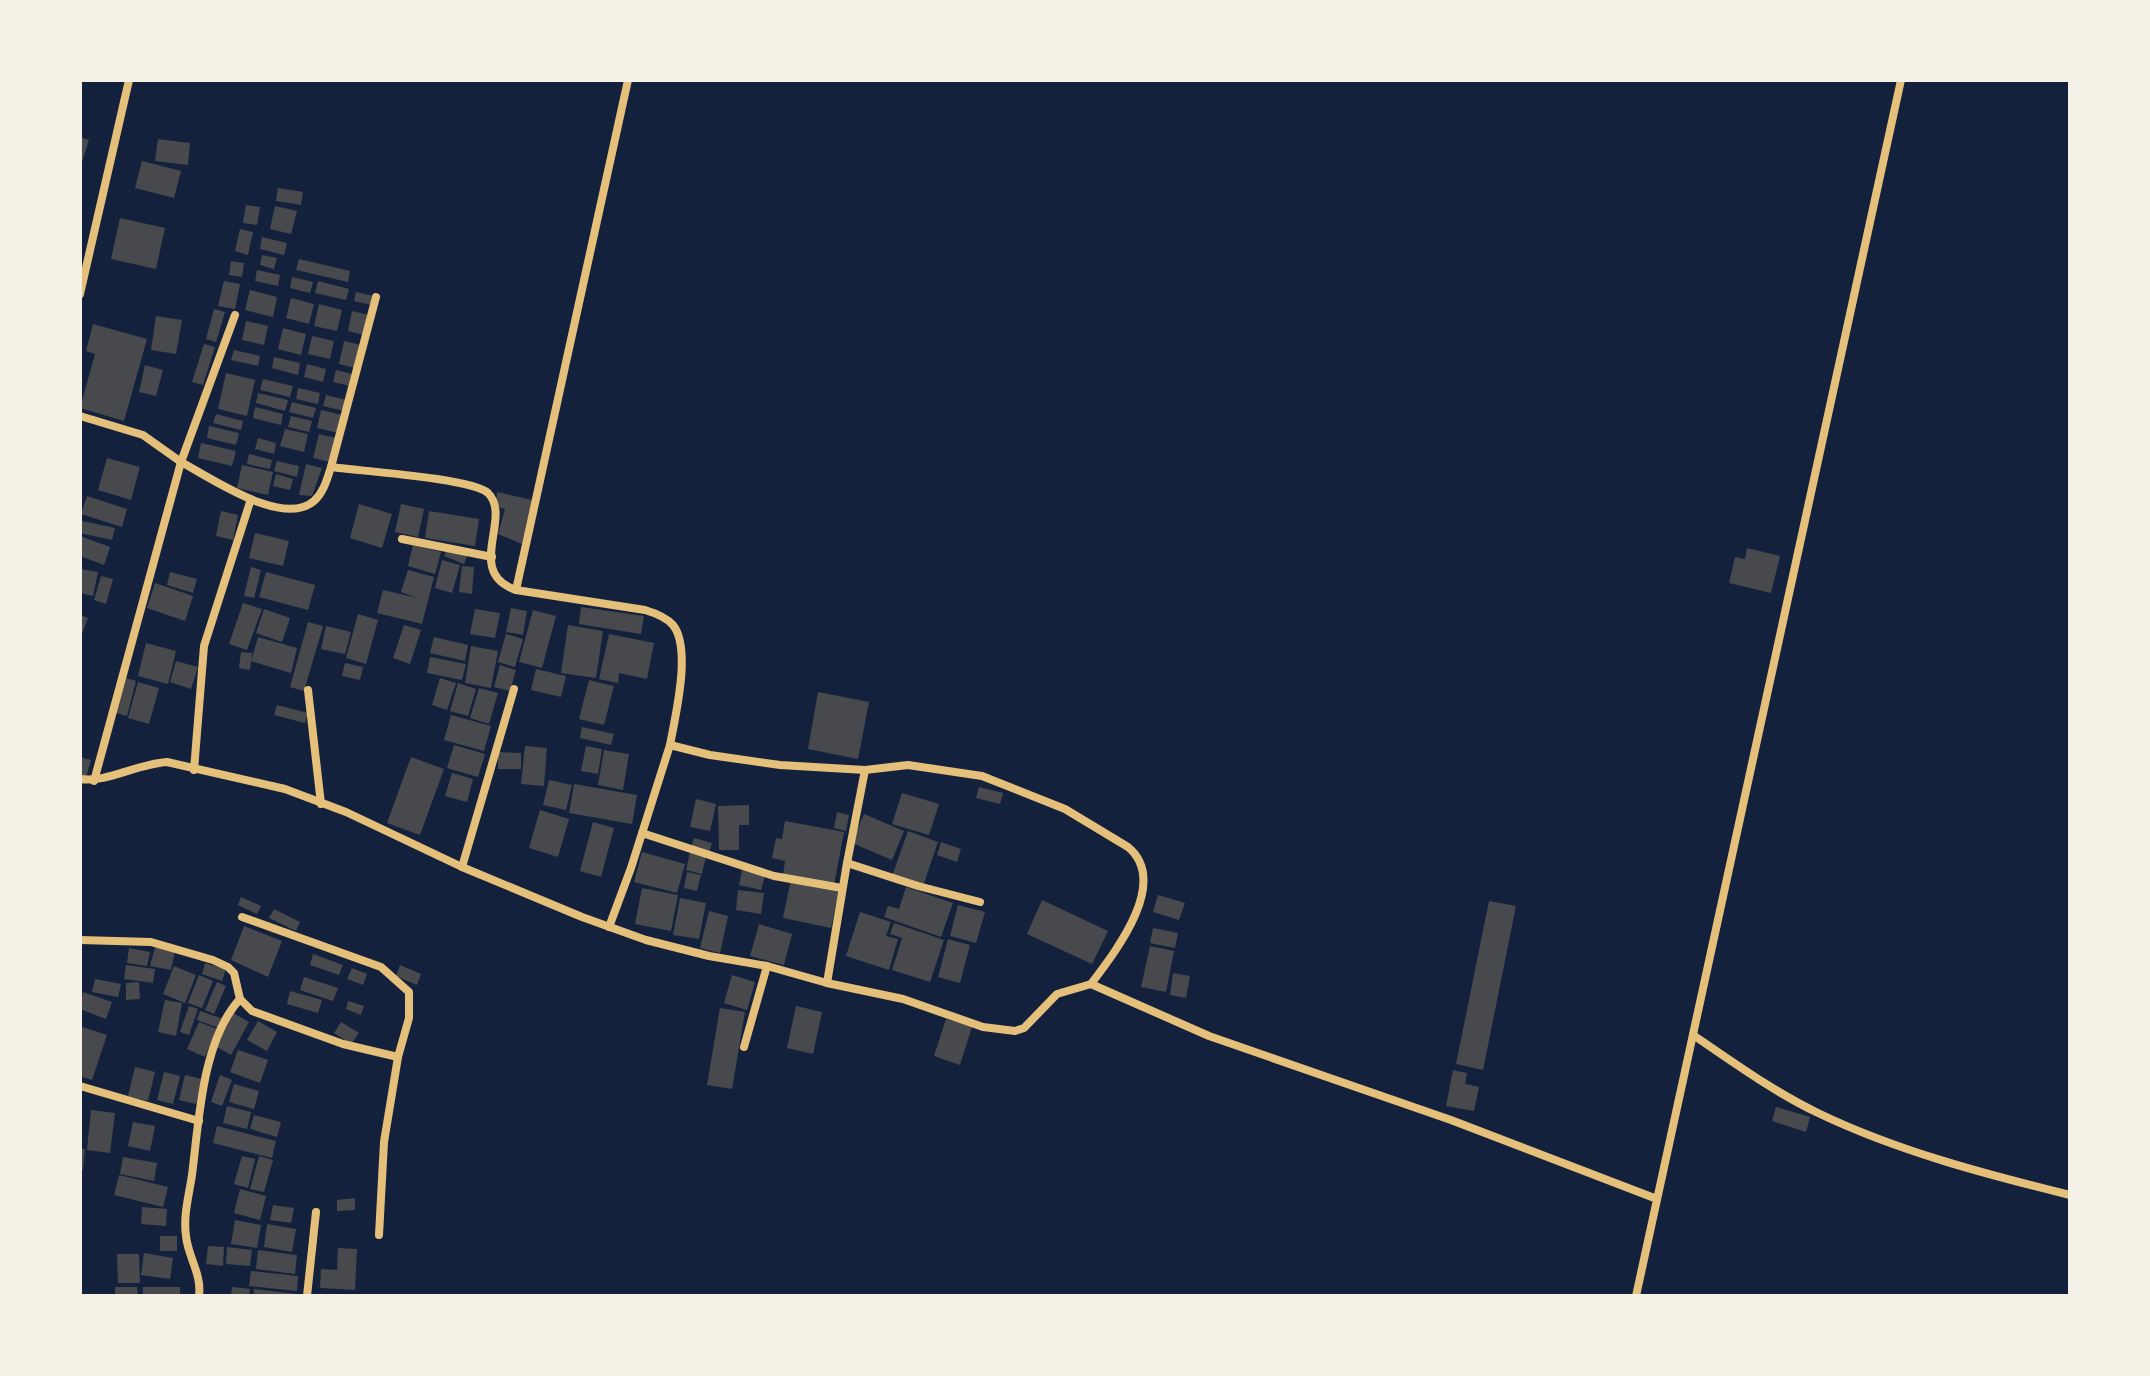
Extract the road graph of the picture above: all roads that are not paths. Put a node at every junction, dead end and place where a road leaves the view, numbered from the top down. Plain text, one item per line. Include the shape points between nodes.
1 (129, 80) edge
2 (628, 80) edge
3 (1901, 80) edge
4 (80, 294) edge
5 (376, 297) dead end
6 (235, 315) dead end
7 (80, 416) edge
8 (181, 462) junction
9 (331, 467) junction
10 (251, 499) junction
11 (402, 539) dead end
12 (492, 557) junction
13 (516, 590) junction
14 (514, 689) dead end
15 (308, 690) dead end
16 (670, 745) junction
17 (194, 770) junction
18 (865, 770) junction
19 (80, 779) edge
20 (94, 781) junction
21 (321, 804) junction
22 (642, 833) junction
23 (847, 863) junction
24 (462, 867) junction
25 (842, 888) junction
26 (980, 902) dead end
27 (242, 917) dead end
28 (609, 927) junction
29 (80, 940) edge
30 (767, 966) junction
31 (827, 983) junction
32 (1091, 984) junction
33 (240, 999) junction
34 (1693, 1035) junction
35 (744, 1047) dead end
36 (398, 1057) junction
37 (80, 1086) edge
38 (199, 1121) junction
39 (2070, 1195) edge
40 (1657, 1199) junction
41 (316, 1212) dead end
42 (379, 1235) dead end
43 (199, 1296) edge
44 (307, 1296) edge
45 (1636, 1296) edge

1 - 4 street
2 - 13 street
3 - 34 street
5 - 9 street
6 - 8 street
7 - 8 street via 143,435
8 - 10 street
8 - 20 street
9 - 10 street via 312,504 280,509
9 - 12 street via 485,490 494,503
10 - 17 street via 204,646
11 - 12 street
12 - 13 street via 495,577
13 - 16 street via 645,610 673,624 682,662
14 - 24 street
15 - 21 street
16 - 18 street via 780,765
16 - 22 street
17 - 20 street via 147,763
17 - 21 street via 285,789
18 - 23 street
18 - 32 street via 908,765 982,776 1065,809 1135,852 1145,872 1143,893 1119,944
19 - 20 street
21 - 24 street
22 - 25 street via 774,876
22 - 28 street
23 - 25 street
23 - 26 street
24 - 28 street
25 - 31 street
27 - 36 street via 381,967 403,984 411,1004
28 - 30 street via 659,944
29 - 33 street via 151,942 213,960 234,973
30 - 31 street
30 - 35 street
31 - 32 street via 903,999 983,1027 1015,1031 1057,994
32 - 40 street via 1209,1036
33 - 36 street via 265,1016
33 - 38 street via 215,1044
34 - 39 street via 1783,1095 1848,1127
34 - 40 street
36 - 42 street via 384,1142
37 - 38 street
38 - 43 street via 185,1236
40 - 45 street
41 - 44 street

